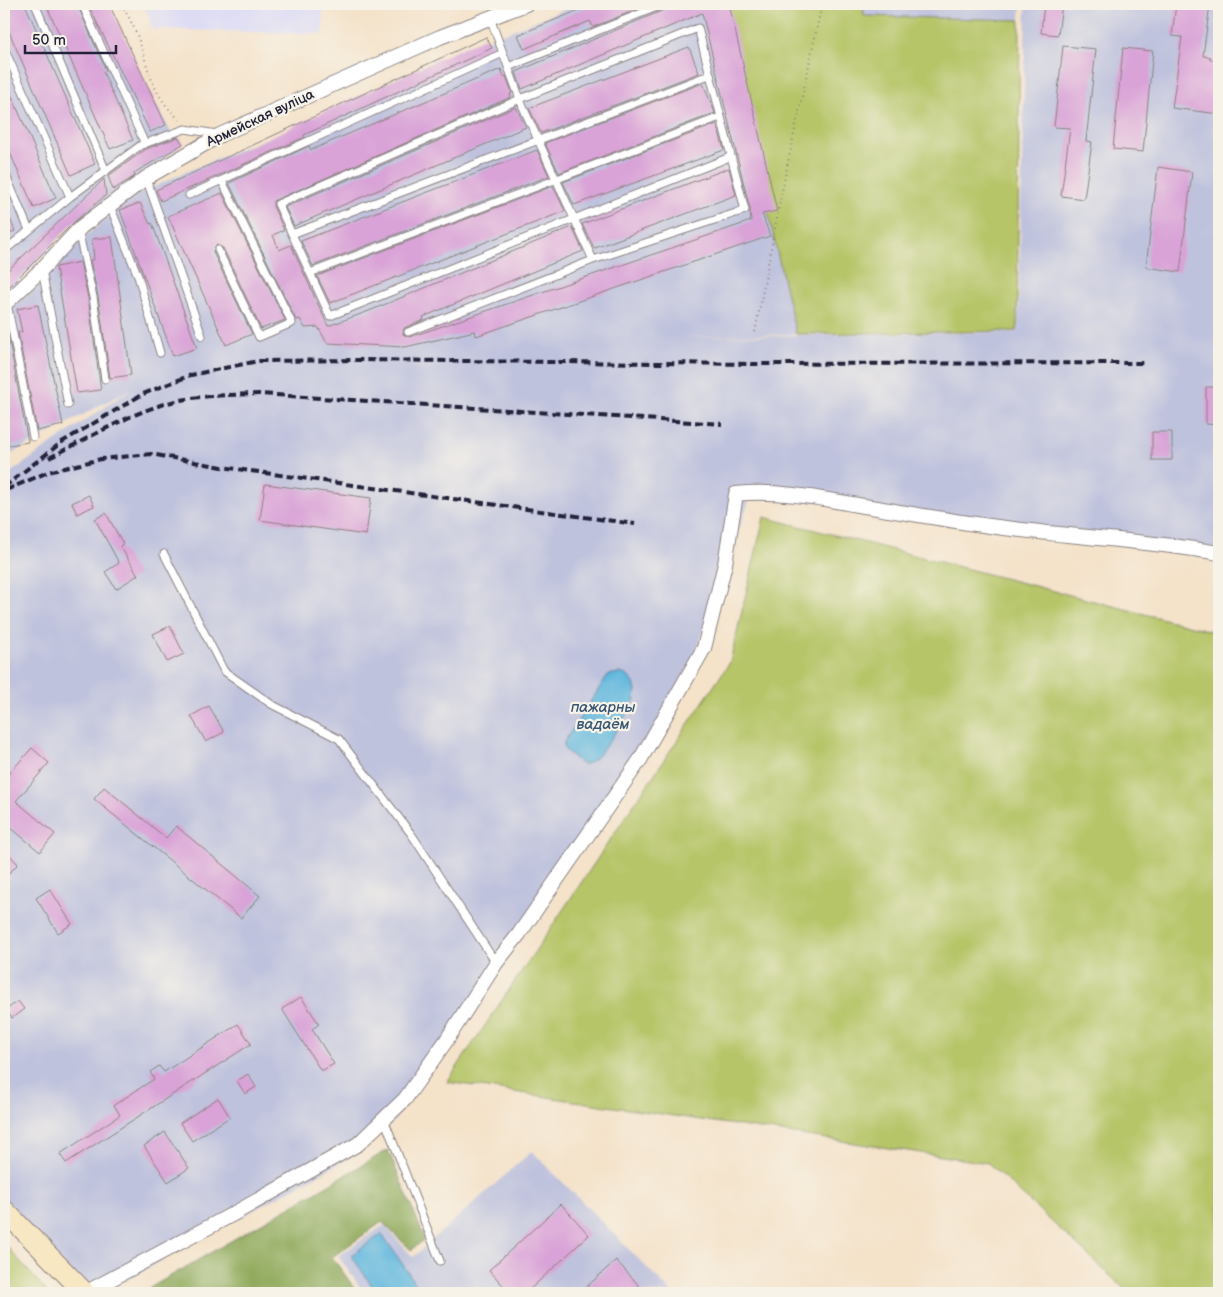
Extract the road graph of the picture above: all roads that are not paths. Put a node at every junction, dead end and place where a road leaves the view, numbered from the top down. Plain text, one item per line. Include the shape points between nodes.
1 (35, 4) edge
2 (82, 4) edge
3 (526, 4) edge
4 (664, 4) edge
5 (490, 18) junction
6 (4, 48) edge
7 (503, 53) junction
8 (508, 68) junction
9 (710, 75) junction
10 (520, 99) junction
11 (720, 117) junction
12 (220, 135) junction
13 (540, 140) junction
14 (145, 144) junction
15 (730, 157) junction
16 (4, 171) edge
17 (106, 171) junction
18 (146, 178) junction
19 (556, 178) junction
20 (222, 181) junction
21 (189, 195) dead end
22 (70, 197) junction
23 (110, 206) junction
24 (574, 218) junction
25 (29, 230) junction
26 (78, 230) junction
27 (292, 234) junction
28 (218, 250) dead end
29 (4, 251) edge
30 (593, 260) junction
31 (42, 269) junction
32 (310, 273) junction
33 (5, 304) edge
34 (408, 332) dead end
35 (202, 336) dead end
36 (160, 353) dead end
37 (104, 379) dead end
38 (68, 405) dead end
39 (33, 436) dead end
40 (1219, 553) edge
41 (164, 554) dead end
42 (496, 963) junction
43 (384, 1119) junction
44 (4, 1210) edge
45 (440, 1261) dead end
46 (85, 1293) edge

1 - 17 lane
2 - 14 lane
3 - 5 street, Армейская вуліца
4 - 8 lane
5 - 7 lane
5 - 12 street, Армейская вуліца
6 - 22 lane
7 - 8 lane
7 - 20 lane
8 - 10 lane
9 - 10 lane via 698,28
9 - 11 lane
9 - 13 lane
10 - 13 lane
10 - 27 lane via 278,204
11 - 15 lane
11 - 19 lane
12 - 14 lane via 185,129
12 - 18 street, Армейская вуліца
13 - 19 lane
13 - 27 lane
14 - 17 lane
15 - 24 lane
15 - 30 lane via 745,210
16 - 25 lane
17 - 22 lane
18 - 23 street, Армейская вуліца
18 - 35 lane
19 - 24 lane
19 - 32 lane
20 - 21 lane
20 - 28 lane via 292,322 259,337
22 - 25 lane
23 - 26 street, Армейская вуліца
23 - 36 lane via 138,276
24 - 30 lane
24 - 32 lane via 330,316
25 - 29 lane
26 - 31 street, Армейская вуліца
26 - 37 lane via 93,297
27 - 32 lane
30 - 34 lane
31 - 33 street, Армейская вуліца
31 - 38 lane
33 - 39 lane
40 - 42 street via 1169,544 1084,538 984,525 822,498 756,492 736,494 725,564 704,648 640,760
41 - 42 lane via 224,671 271,704 339,739 412,835
42 - 43 street via 446,1041 405,1098
43 - 45 lane
43 - 46 street via 358,1144
44 - 46 street

